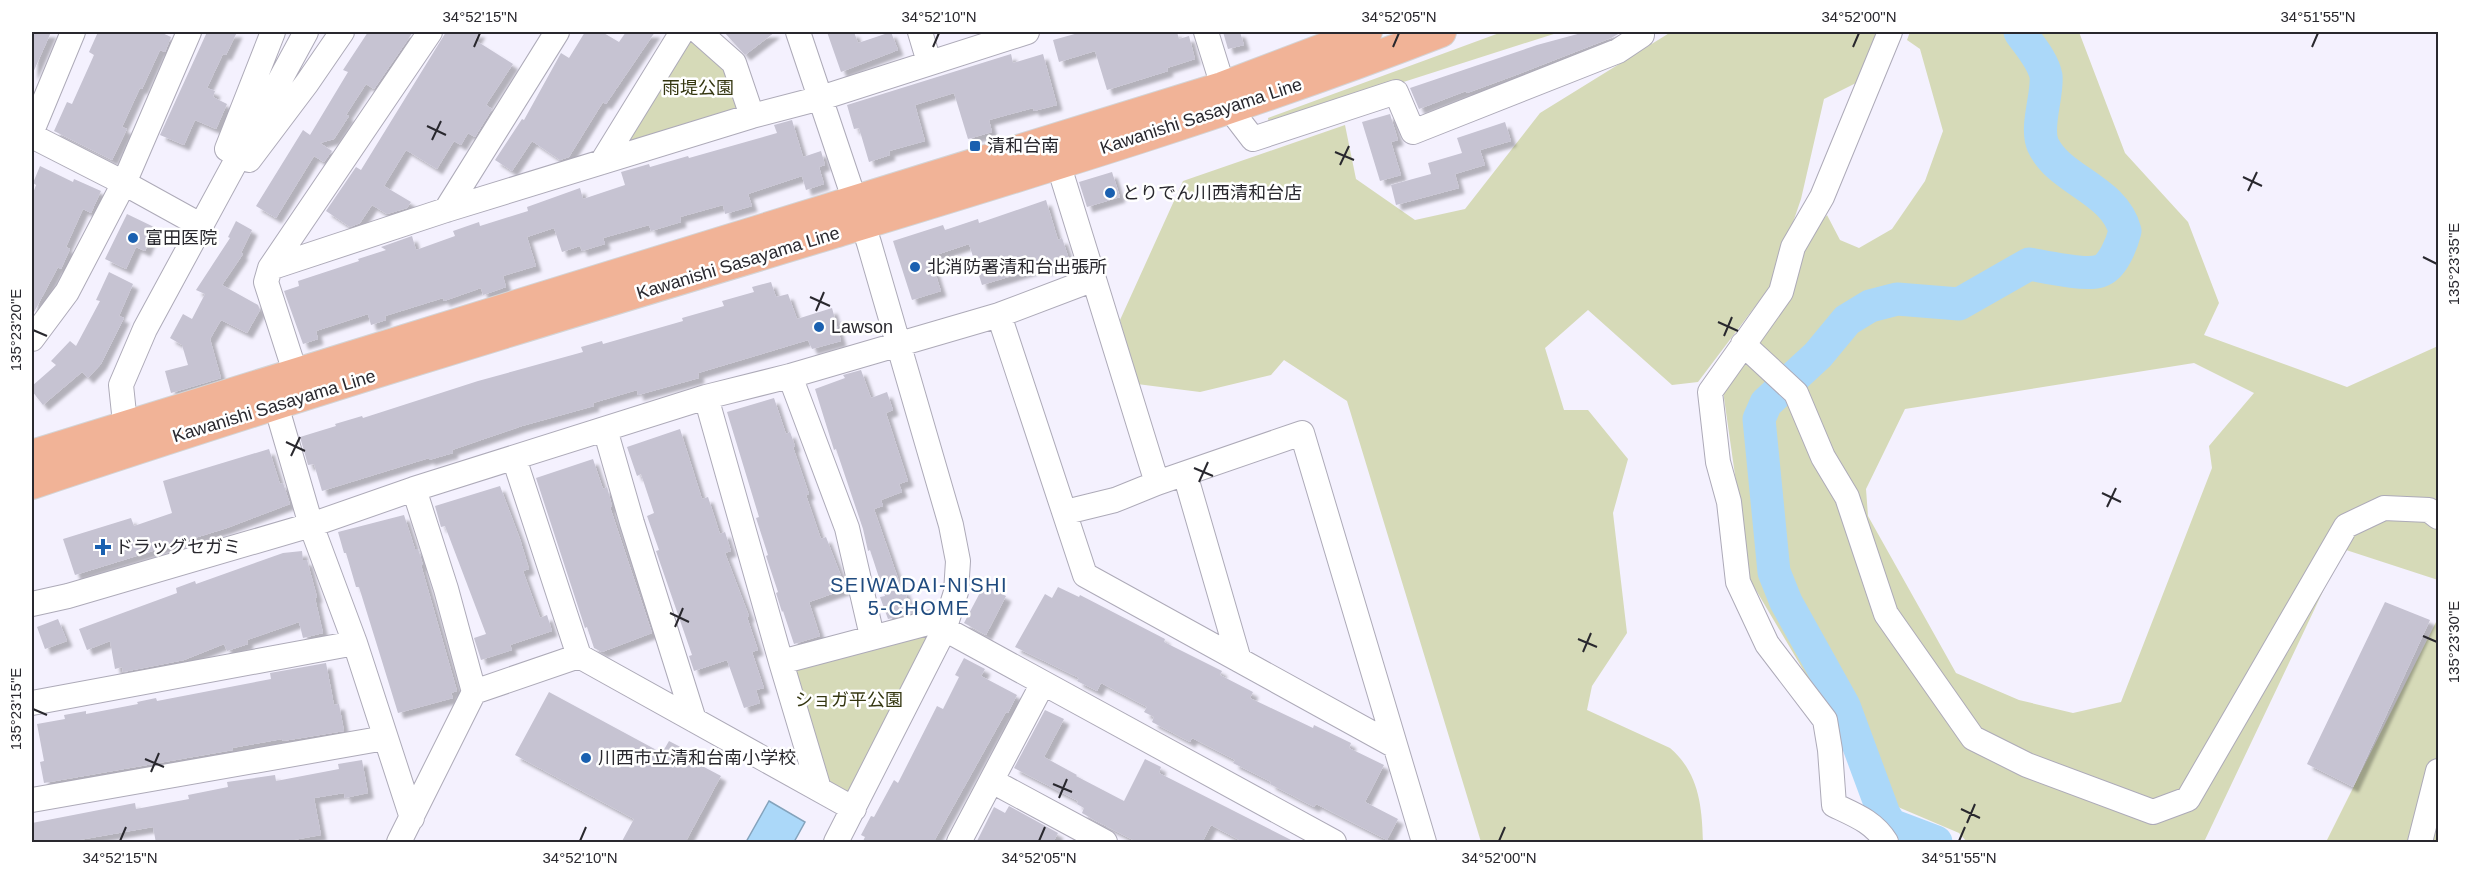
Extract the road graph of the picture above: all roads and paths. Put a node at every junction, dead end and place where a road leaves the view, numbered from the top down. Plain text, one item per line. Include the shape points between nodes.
1 (73, 32) edge
2 (189, 32) edge
3 (273, 32) edge
4 (306, 32) edge
5 (342, 32) edge
6 (430, 32) edge
7 (556, 32) edge
8 (682, 32) edge
9 (699, 32) edge
10 (798, 32) edge
11 (920, 32) edge
12 (1028, 32) edge
13 (1206, 32) edge
14 (1367, 32) edge
15 (1441, 32) edge
16 (1890, 32) edge
17 (1642, 35) dead end
18 (929, 62) junction
19 (821, 98) junction
20 (1226, 98) junction
21 (752, 116) junction
22 (32, 131) edge
23 (32, 136) edge
24 (602, 162) junction
25 (1058, 163) junction
26 (124, 183) junction
27 (446, 210) junction
28 (859, 212) junction
29 (203, 221) junction
30 (270, 268) junction
31 (1094, 279) junction
32 (999, 315) junction
33 (32, 339) edge
34 (897, 344) junction
35 (1747, 347) junction
36 (296, 372) junction
37 (790, 376) junction
38 (706, 397) junction
39 (276, 405) junction
40 (605, 429) junction
41 (126, 439) junction
42 (32, 455) edge
43 (514, 458) junction
44 (1185, 474) junction
45 (1157, 483) junction
46 (32, 484) edge
47 (414, 489) junction
48 (1066, 512) junction
49 (2439, 517) edge
50 (311, 525) junction
51 (32, 604) edge
52 (944, 630) junction
53 (872, 636) junction
54 (355, 643) junction
55 (579, 656) junction
56 (1239, 660) junction
57 (781, 662) junction
58 (1043, 683) junction
59 (474, 692) junction
60 (32, 703) edge
61 (694, 720) junction
62 (385, 738) junction
63 (1395, 746) junction
64 (2439, 771) edge
65 (992, 781) junction
66 (819, 789) junction
67 (32, 800) edge
68 (854, 809) junction
69 (412, 818) junction
70 (1089, 839) edge
71 (1330, 842) edge
72 (399, 843) edge
73 (836, 843) edge
74 (959, 843) edge
75 (1424, 843) edge
76 (1886, 843) edge
77 (2420, 843) edge

1 - 22 street
2 - 26 street
3 - 29 street
4 - 29 street
5 - 29 street
6 - 30 street
7 - 27 street
8 - 24 street
9 - 21 street via 734,63
10 - 19 street
11 - 18 street
12 - 18 street
13 - 20 street
14 - 20 main road, Kawanishi Sasayama Line
15 - 20 main road, Kawanishi Sasayama Line
16 - 35 street via 1822,196 1793,247 1781,292
17 - 20 street via 1618,51 1413,132 1396,92 1253,139
18 - 19 street
19 - 21 street
19 - 28 street
20 - 25 main road, Kawanishi Sasayama Line
20 - 28 main road, Kawanishi Sasayama Line
21 - 24 street
23 - 26 street
24 - 27 street
25 - 28 main road, Kawanishi Sasayama Line
25 - 31 street
26 - 29 street
26 - 33 street via 67,292
27 - 30 street
28 - 34 street
28 - 36 main road, Kawanishi Sasayama Line
28 - 39 main road, Kawanishi Sasayama Line
29 - 41 street via 145,329 121,385
30 - 36 street via 266,282
31 - 32 street
31 - 45 street
32 - 34 street
32 - 48 street
34 - 37 street
34 - 52 street via 951,525 958,561 956,592
35 - 49 street via 1796,393 1822,457 1847,497 1886,614 1973,738 2027,765 2153,812 2188,799 2346,526 2384,508 2429,510
35 - 76 street via 1710,392 1738,582 1767,644 1825,720 1834,805 1879,830
36 - 41 main road, Kawanishi Sasayama Line
37 - 38 street
37 - 53 street via 847,528
38 - 40 street
38 - 57 street
39 - 41 main road, Kawanishi Sasayama Line
39 - 50 street
40 - 43 street
40 - 61 street
41 - 42 main road, Kawanishi Sasayama Line
41 - 46 main road, Kawanishi Sasayama Line
43 - 47 street
43 - 55 street
44 - 45 street
44 - 56 street
44 - 63 street via 1302,434
45 - 48 street via 1115,500
47 - 50 street
47 - 59 street
48 - 56 street via 1085,574
50 - 51 street
50 - 54 street
52 - 53 street via 932,622
52 - 58 street
52 - 68 street
53 - 57 street
54 - 60 street
54 - 62 street
55 - 59 street
55 - 61 street
56 - 63 street
57 - 66 street
58 - 65 street
58 - 71 street
59 - 69 street
61 - 66 street
62 - 67 street
62 - 69 street
63 - 75 street
64 - 77 street
65 - 70 street
65 - 74 street
66 - 68 street
68 - 73 street
69 - 72 street

